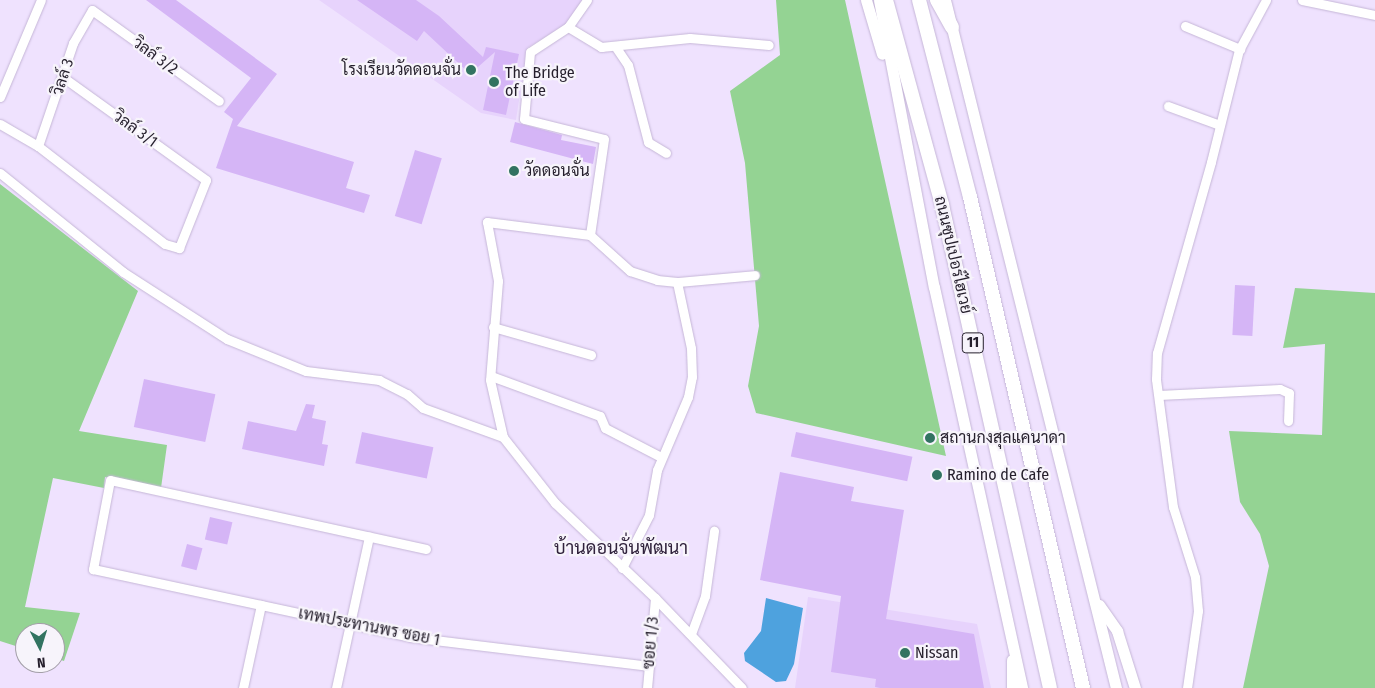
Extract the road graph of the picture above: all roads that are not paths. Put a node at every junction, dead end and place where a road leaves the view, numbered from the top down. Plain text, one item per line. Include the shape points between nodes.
1 (41, 0) edge
2 (587, 0) edge
3 (866, 0) edge
4 (880, 0) edge
5 (886, 0) edge
6 (920, 0) edge
7 (937, 0) edge
8 (945, 0) edge
9 (1266, 0) edge
10 (1302, 0) edge
11 (92, 10) joint
12 (1375, 15) edge
13 (1186, 26) dead end
14 (952, 27) junction
15 (568, 28) junction
16 (615, 46) junction
17 (769, 46) dead end
18 (1240, 49) junction
19 (64, 78) junction
20 (0, 97) edge
21 (896, 99) junction
22 (219, 101) dead end
23 (1168, 106) dead end
24 (0, 124) edge
25 (1220, 125) junction
26 (38, 146) junction
27 (666, 153) dead end
28 (0, 173) edge
29 (590, 235) junction
30 (755, 275) dead end
31 (677, 282) junction
32 (493, 327) junction
33 (591, 355) dead end
34 (491, 376) junction
35 (1159, 395) junction
36 (1288, 421) dead end
37 (503, 437) junction
38 (661, 457) junction
39 (714, 531) dead end
40 (369, 537) junction
41 (426, 549) dead end
42 (622, 568) junction
43 (655, 598) junction
44 (1095, 600) junction
45 (260, 605) junction
46 (350, 625) junction
47 (691, 634) junction
48 (1013, 643) junction
49 (649, 666) junction
50 (244, 688) edge
51 (336, 688) edge
52 (647, 688) edge
53 (742, 688) edge
54 (1012, 688) edge
55 (1022, 688) edge
56 (1050, 688) edge
57 (1083, 688) edge
58 (1116, 688) edge
59 (1135, 688) edge
60 (1188, 688) edge

1 - 20 street
2 - 15 street
3 - 21 main road
4 - 21 main road
5 - 56 highway, ถนนซุปเปอร์ไฮเวย์ / 11 via 942,205
6 - 57 highway, ถนนซุปเปอร์ไฮเวย์ / 11 via 970,197
7 - 14 highway
8 - 14 main road
9 - 18 street
10 - 12 street
11 - 19 street, วิลล์ 3 via 74,43
11 - 22 street, วิลล์ 3/2
13 - 18 street
14 - 44 main road
15 - 16 street via 601,47
15 - 29 street via 530,52 524,119 604,139
16 - 17 street via 690,38
16 - 27 street via 628,65 648,142
18 - 25 street
19 - 26 street, วิลล์ 3
19 - 26 street, วิลล์ 3/1 via 206,180 179,248 165,244
21 - 48 main road
23 - 25 street
24 - 26 street
25 - 35 street via 1161,333 1156,379
28 - 37 street via 123,272 227,339 306,371 379,380 423,408
29 - 31 street via 630,271
29 - 32 street via 488,222 498,281
30 - 31 street
31 - 38 street via 691,348 692,377 688,397
32 - 33 street
32 - 34 street
34 - 37 street
34 - 38 street via 600,416 605,428
35 - 36 street via 1280,389 1289,393
35 - 60 street via 1172,507 1195,577 1198,611
37 - 42 street via 555,503
38 - 42 street via 650,515
39 - 47 street via 705,596
40 - 41 street
40 - 45 street, เทพประทานพร ซอย 1 via 110,480 93,569
40 - 46 street
42 - 43 street
43 - 47 street
43 - 49 street, ซอย 1/3
44 - 58 main road
44 - 59 main road via 1117,631
45 - 46 street, เทพประทานพร ซอย 1
45 - 50 street
46 - 49 street, เทพประทานพร ซอย 1 via 410,637
46 - 51 street
47 - 53 street
48 - 54 main road
48 - 55 main road
49 - 52 street, ซอย 1/3

